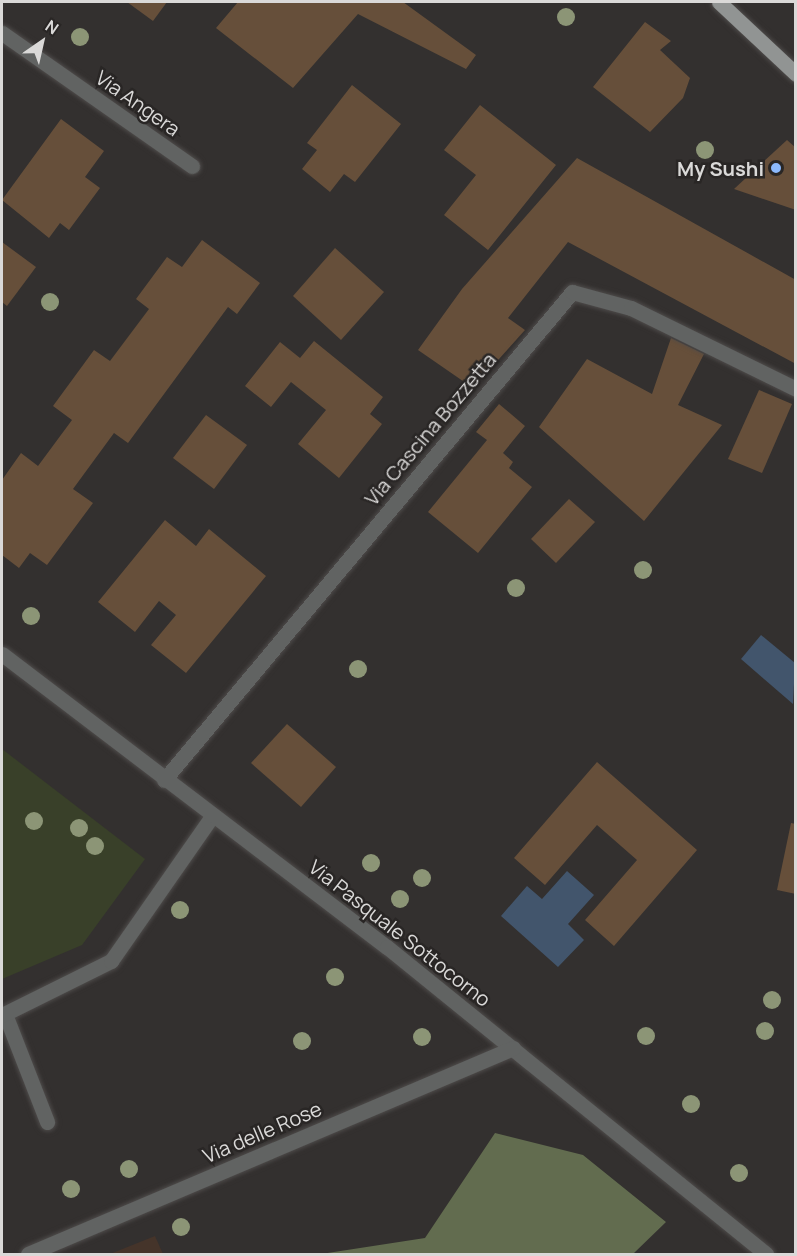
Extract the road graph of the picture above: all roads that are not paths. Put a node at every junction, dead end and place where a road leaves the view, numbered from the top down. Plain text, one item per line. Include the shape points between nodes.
1 (719, 2) edge
2 (2, 33) edge
3 (795, 74) edge
4 (192, 166) dead end
5 (795, 388) edge
6 (2, 654) edge
7 (164, 780) junction
8 (213, 815) junction
9 (3, 1015) edge
10 (513, 1048) junction
11 (47, 1122) dead end
12 (28, 1254) edge
13 (766, 1254) edge

1 - 3 main road
2 - 4 street, Via Angera
5 - 7 street, Via Cascina Bozzetta via 631,308 572,292
6 - 7 street, Via Pasquale Sottocorno
7 - 8 street, Via Pasquale Sottocorno
8 - 9 street via 111,960
8 - 10 street, Via Pasquale Sottocorno
9 - 11 street
10 - 12 street, Via delle Rose
10 - 13 street, Via Pasquale Sottocorno

